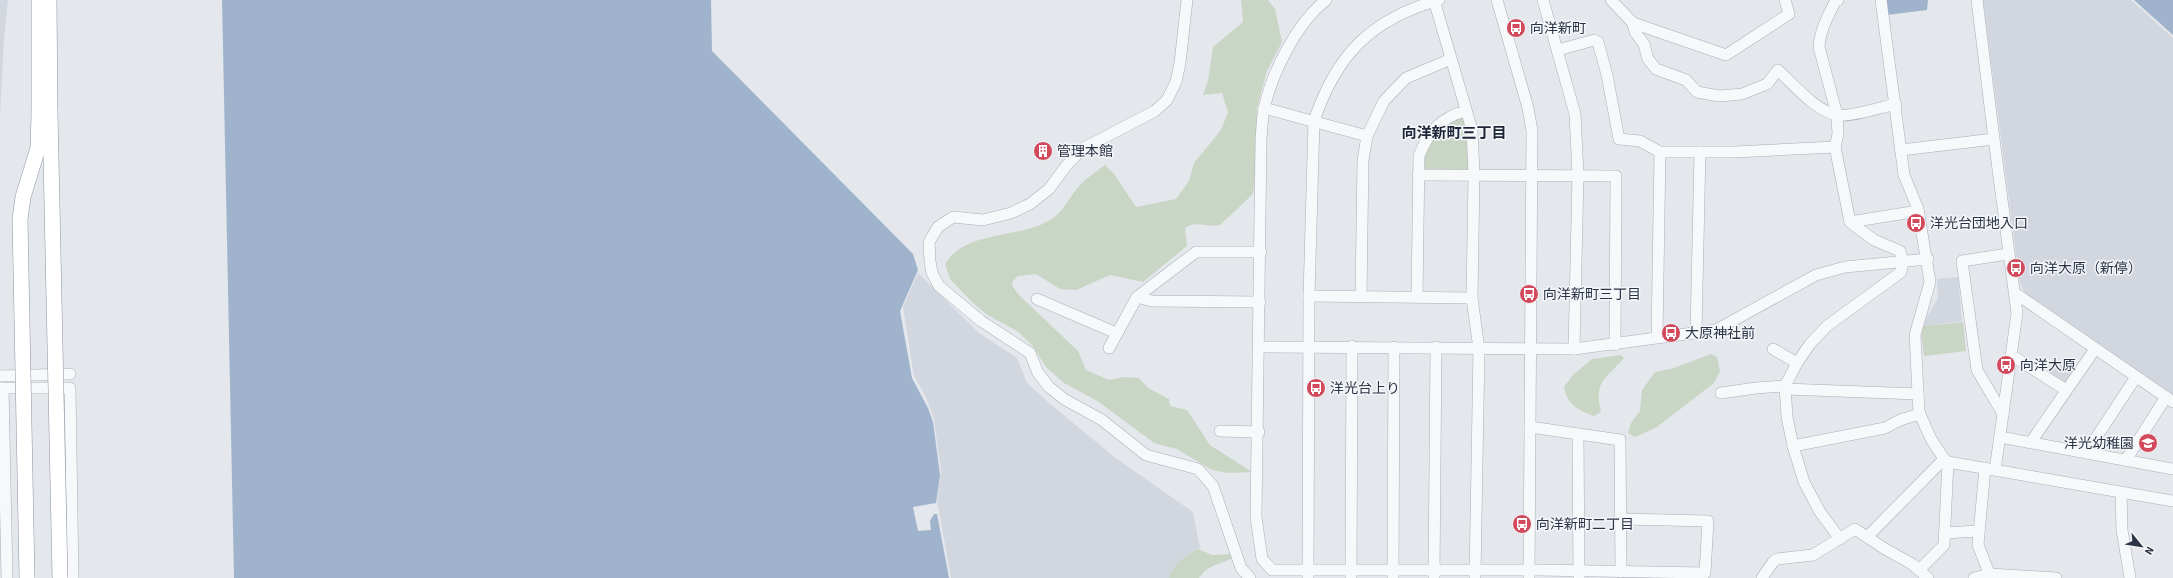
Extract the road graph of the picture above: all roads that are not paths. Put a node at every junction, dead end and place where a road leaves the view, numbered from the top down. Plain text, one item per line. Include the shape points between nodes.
1 (38, 0) edge
2 (49, 0) edge
3 (1187, 0) edge
4 (1436, 0) edge
5 (1497, 0) edge
6 (1544, 0) edge
7 (1611, 0) edge
8 (1785, 0) edge
9 (1837, 0) edge
10 (1881, 0) edge
11 (1977, 0) edge
12 (1320, 2) edge
13 (1633, 23) junction
14 (1558, 50) junction
15 (1451, 59) junction
16 (1896, 104) junction
17 (1264, 108) junction
18 (1466, 111) junction
19 (45, 113) junction
20 (1836, 115) junction
21 (1314, 121) junction
22 (1367, 136) junction
23 (1994, 139) junction
24 (1835, 147) junction
25 (1901, 150) junction
26 (1660, 152) junction
27 (1700, 152) junction
28 (1418, 175) junction
29 (1474, 175) junction
30 (1533, 175) junction
31 (1578, 175) junction
32 (1918, 211) junction
33 (1850, 222) junction
34 (1261, 252) junction
35 (2008, 254) junction
36 (1928, 260) junction
37 (1903, 262) junction
38 (2015, 293) junction
39 (1309, 296) junction
40 (1361, 296) junction
41 (1137, 297) junction
42 (1417, 297) junction
43 (1472, 298) junction
44 (1037, 299) dead end
45 (1260, 302) junction
46 (1696, 332) junction
47 (1116, 333) junction
48 (1657, 337) junction
49 (1615, 345) junction
50 (1310, 346) junction
51 (1352, 346) junction
52 (1260, 347) junction
53 (1394, 347) junction
54 (1436, 347) junction
55 (1110, 348) dead end
56 (1478, 349) junction
57 (1531, 349) junction
58 (1574, 349) junction
59 (1773, 349) dead end
60 (2095, 349) junction
61 (2011, 355) junction
62 (1797, 363) junction
63 (70, 374) dead end
64 (0, 376) edge
65 (2136, 376) junction
66 (2, 388) edge
67 (1785, 388) junction
68 (2066, 390) junction
69 (1721, 393) dead end
70 (1918, 394) junction
71 (2170, 399) edge
72 (2003, 414) junction
73 (1920, 415) junction
74 (1530, 427) junction
75 (1220, 431) dead end
76 (1259, 432) junction
77 (1578, 434) junction
78 (2000, 437) junction
79 (2031, 442) junction
80 (1793, 446) junction
81 (2086, 453) junction
82 (1946, 460) junction
83 (2126, 460) junction
84 (1990, 469) junction
85 (2173, 469) edge
86 (2121, 493) junction
87 (2173, 502) edge
88 (1622, 519) junction
89 (1978, 531) junction
90 (1945, 533) junction
91 (1867, 537) junction
92 (1840, 539) junction
93 (1920, 569) junction
94 (1621, 572) junction
95 (1308, 574) edge
96 (1351, 574) edge
97 (1393, 574) edge
98 (1530, 574) edge
99 (1434, 575) edge
100 (1475, 575) edge
101 (1579, 575) edge
102 (1990, 576) edge
103 (7, 578) edge
104 (27, 578) edge
105 (60, 578) edge
106 (73, 578) edge
107 (1250, 578) edge
108 (1762, 578) edge
109 (1928, 578) edge
110 (1974, 578) edge
111 (2056, 578) edge
112 (2130, 578) edge

1 - 19 highway
2 - 19 highway
3 - 107 street via 1180,63 1176,82 1167,100 1155,112 1082,149 1049,189 1030,204 1011,213 983,220 953,217 938,226 929,242 930,261 932,273 939,286 981,321 1030,353 1038,373 1049,387 1064,399 1102,420 1146,455 1192,466 1207,478 1213,486 1242,568
4 - 15 street
4 - 21 street via 1376,28 1354,48 1334,73
5 - 30 street via 1528,108 1532,131
6 - 14 street
7 - 13 street
8 - 13 street via 1788,14 1726,55
9 - 20 street via 1825,23 1819,47
10 - 16 street
11 - 23 street
12 - 17 street via 1292,40 1275,74
13 - 20 street via 1635,32 1644,44 1648,60 1656,69 1686,80 1697,92 1719,96 1742,94 1767,84 1778,70 1814,103
14 - 26 street via 1594,40 1598,42 1608,75 1619,139 1640,141
14 - 31 street via 1575,114
15 - 18 street
15 - 22 street via 1406,78 1384,101
16 - 20 street
16 - 25 street
17 - 21 street
17 - 34 street via 1261,139
18 - 28 street via 1445,118 1435,126 1419,156
18 - 29 street via 1472,130
19 - 104 highway, bridge via 38,148 23,197 20,219
19 - 105 highway, bridge
20 - 24 street via 1838,134
21 - 22 street
21 - 39 street
22 - 40 street via 1362,160
23 - 25 street
23 - 35 street
24 - 27 street
24 - 33 street
25 - 32 street via 1904,175
26 - 27 street
26 - 48 street
27 - 46 street
28 - 29 street
28 - 42 street
29 - 30 street
29 - 43 street
30 - 31 street
30 - 57 street
31 - 49 street via 1616,176
31 - 58 street
32 - 33 street
32 - 36 street
33 - 37 street via 1874,240 1900,251
34 - 41 street via 1196,252
34 - 45 street
35 - 38 street
35 - 72 street via 1962,261 1977,370
36 - 37 street
36 - 70 street via 1930,282 1915,335
37 - 46 street via 1845,267 1816,275 1716,330
37 - 62 street via 1901,272 1827,326
38 - 60 street
38 - 61 street via 2016,313
39 - 40 street
39 - 50 street
40 - 42 street
41 - 45 street via 1152,301
41 - 47 street
42 - 43 street
43 - 56 street
44 - 47 street
45 - 52 street
46 - 48 street
47 - 55 street
48 - 49 street
49 - 58 street
50 - 51 street
50 - 52 street
50 - 95 street
51 - 53 street
51 - 96 street
52 - 76 street
53 - 54 street
53 - 97 street
54 - 56 street
54 - 99 street
56 - 57 street
56 - 100 street
57 - 58 street
57 - 74 street
59 - 62 street
60 - 65 street
60 - 68 street
61 - 68 street
61 - 72 street
62 - 67 street
63 - 64 street
65 - 71 street
65 - 81 street
66 - 103 street
66 - 106 street via 70,388
67 - 69 street via 1756,388
67 - 70 street
67 - 80 street
68 - 79 street
70 - 73 street
71 - 83 street
72 - 78 street
73 - 80 street via 1900,420 1884,428
73 - 82 street
74 - 77 street
74 - 98 street
75 - 76 street
76 - 95 street via 1256,517 1262,559 1272,570
77 - 88 street via 1620,440
77 - 101 street
78 - 79 street
78 - 84 street
79 - 81 street
80 - 92 street via 1810,495
81 - 83 street
82 - 84 street
82 - 90 street
82 - 91 street
83 - 85 street
84 - 86 street
84 - 89 street
86 - 87 street
86 - 112 street via 2122,530
88 - 94 street
88 - 94 street via 1708,521 1705,573
89 - 90 street
89 - 102 street via 1978,545
90 - 93 street via 1944,545
91 - 92 street via 1855,529
91 - 93 street
92 - 108 street via 1813,555 1777,559
93 - 109 street
94 - 101 street
95 - 96 street
96 - 97 street
97 - 99 street
98 - 100 street
98 - 101 street
99 - 100 street
102 - 110 street
102 - 111 street

